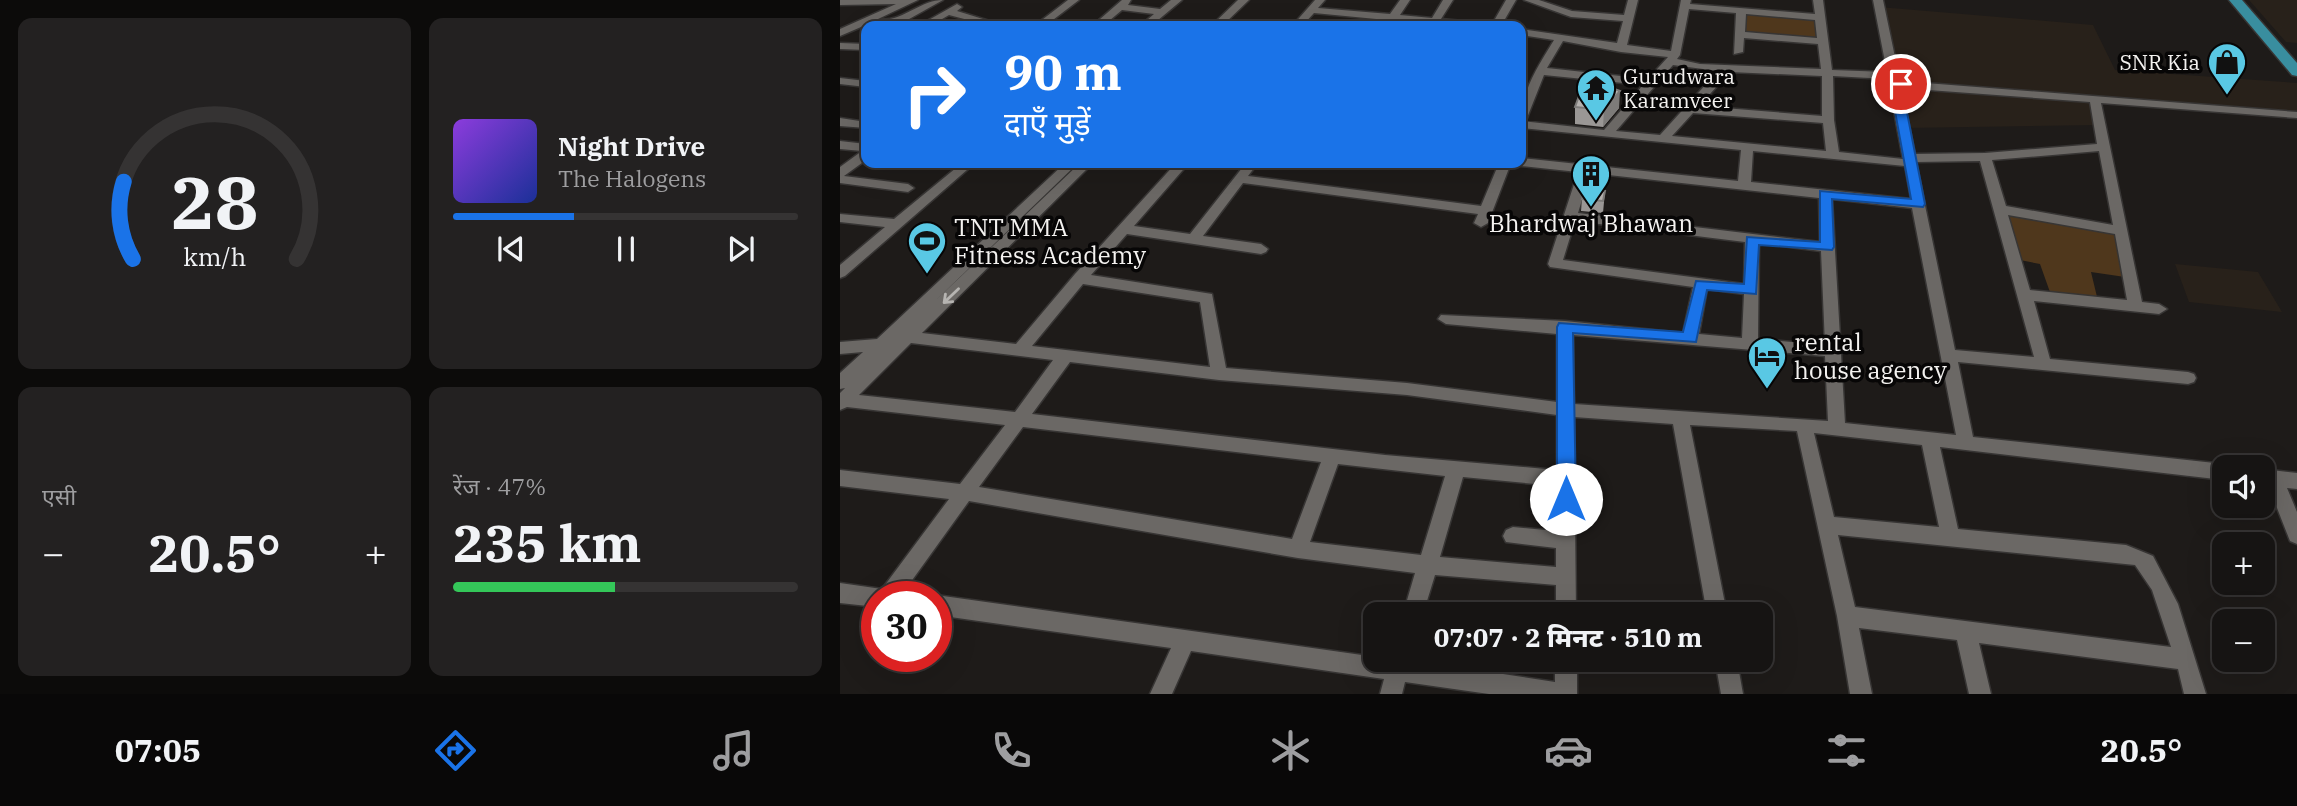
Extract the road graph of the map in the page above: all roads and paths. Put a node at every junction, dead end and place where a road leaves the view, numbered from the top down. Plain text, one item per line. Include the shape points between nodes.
1 (913, 0) edge
2 (1074, 0) edge
3 (1177, 0) edge
4 (1244, 0) edge
5 (1255, 0) edge
6 (1320, 0) edge
7 (1405, 0) edge
8 (1448, 0) edge
9 (1511, 0) edge
10 (1529, 0) edge
11 (1577, 0) edge
12 (1633, 0) edge
13 (1818, 0) edge
14 (1878, 0) edge
15 (2235, 0) edge
16 (2249, 0) edge
17 (938, 1) edge
18 (840, 2) edge
19 (1686, 3) edge
20 (1124, 4) edge
21 (961, 5) dead end
22 (1310, 10) junction
23 (1741, 10) junction
24 (948, 12) junction
25 (1163, 12) junction
26 (1571, 14) junction
27 (1002, 15) dead end
28 (1819, 17) junction
29 (1393, 18) junction
30 (1629, 18) junction
31 (840, 21) edge
32 (866, 21) joint
33 (890, 21) edge
34 (932, 21) edge
35 (978, 21) edge
36 (993, 21) edge
37 (1045, 21) edge
38 (1103, 21) edge
39 (1151, 21) edge
40 (1221, 21) edge
41 (1233, 21) edge
42 (1301, 21) edge
43 (1414, 21) edge
44 (1436, 21) edge
45 (1499, 21) edge
46 (861, 23) edge
47 (840, 33) edge
48 (1526, 33) edge
49 (1740, 35) junction
50 (861, 36) edge
51 (1559, 40) junction
52 (1823, 41) junction
53 (843, 46) edge
54 (861, 47) edge
55 (1621, 49) junction
56 (1738, 52) dead end
57 (2297, 54) edge
58 (1673, 58) junction
59 (1727, 68) junction
60 (1539, 71) junction
61 (2297, 72) edge
62 (1827, 73) junction
63 (1894, 80) junction
64 (840, 81) edge
65 (1653, 83) junction
66 (861, 84) edge
67 (2095, 101) junction
68 (1526, 105) edge
69 (1691, 109) junction
70 (2297, 115) edge
71 (1828, 120) junction
72 (840, 122) edge
73 (861, 124) edge
74 (1526, 126) edge
75 (1607, 134) junction
76 (1663, 139) junction
77 (840, 145) edge
78 (1747, 147) junction
79 (2104, 147) junction
80 (861, 150) edge
81 (861, 155) edge
82 (1833, 155) junction
83 (1985, 157) junction
84 (1910, 160) junction
85 (1526, 163) edge
86 (963, 168) edge
87 (1067, 168) edge
88 (1082, 168) edge
89 (1179, 168) edge
90 (1248, 168) edge
91 (1503, 168) edge
92 (1585, 169) junction
93 (840, 173) edge
94 (840, 179) edge
95 (1238, 179) junction
96 (1744, 186) junction
97 (908, 188) dead end
98 (1825, 194) junction
99 (1918, 204) junction
100 (2000, 209) junction
101 (1569, 216) junction
102 (841, 219) edge
103 (897, 224) junction
104 (1125, 229) junction
105 (2121, 230) junction
106 (1193, 240) junction
107 (1752, 240) junction
108 (1827, 247) junction
109 (1261, 249) dead end
110 (840, 273) edge
111 (1080, 278) junction
112 (1701, 285) junction
113 (1751, 290) junction
114 (2025, 295) junction
115 (2136, 307) junction
116 (2159, 309) dead end
117 (1446, 319) dead end
118 (1565, 327) junction
119 (909, 337) junction
120 (1690, 338) junction
121 (885, 340) junction
122 (1750, 343) junction
123 (840, 348) edge
124 (1020, 350) junction
125 (1832, 351) junction
126 (1067, 354) junction
127 (1948, 355) junction
128 (2044, 365) junction
129 (1219, 374) junction
130 (2188, 378) dead end
131 (841, 395) edge
132 (1567, 410) junction
133 (1680, 416) junction
134 (1021, 418) junction
135 (1804, 425) junction
136 (1837, 429) junction
137 (1929, 439) junction
138 (1966, 444) junction
139 (1331, 458) junction
140 (1456, 470) junction
141 (2212, 471) edge
142 (840, 478) edge
143 (2275, 478) edge
144 (1566, 479) junction
145 (2297, 481) edge
146 (2275, 491) edge
147 (966, 493) junction
148 (1825, 525) junction
149 (2297, 535) edge
150 (1513, 536) dead end
151 (1950, 536) junction
152 (1567, 540) junction
153 (1298, 550) junction
154 (1427, 565) junction
155 (1566, 578) junction
156 (900, 581) edge
157 (840, 593) edge
158 (861, 595) edge
159 (1416, 602) edge
160 (1566, 602) edge
161 (1715, 602) edge
162 (952, 607) edge
163 (1847, 616) junction
164 (1965, 630) junction
165 (1185, 641) junction
166 (2186, 659) junction
167 (1363, 660) edge
168 (1397, 672) edge
169 (1444, 672) edge
170 (1566, 672) edge
171 (1728, 672) edge
172 (1161, 694) edge
173 (1391, 694) edge
174 (1566, 694) edge
175 (1732, 694) edge
176 (1861, 694) edge
177 (1980, 694) edge
178 (2195, 694) edge

1 - 18 street
1 - 32 street
2 - 37 street
3 - 25 street
4 - 40 street
5 - 41 street
6 - 22 street
7 - 29 street
8 - 44 street
9 - 45 street
10 - 26 street
11 - 26 street
12 - 30 street
13 - 28 street
14 - 63 street
15 - 61 main road
16 - 57 main road
17 - 33 street
19 - 23 street
19 - 58 street
20 - 25 street
20 - 38 street
21 - 24 street
22 - 29 street
22 - 42 street
23 - 28 street
23 - 49 street
24 - 34 street
24 - 35 street
25 - 39 street
26 - 30 street
27 - 36 street
28 - 52 street
29 - 43 street
30 - 55 street
31 - 32 street
46 - 47 street
48 - 51 street
49 - 52 street
49 - 56 street
50 - 53 street
51 - 55 street
51 - 60 street
52 - 62 street
53 - 54 street
55 - 58 street
58 - 59 street via 1700,67
58 - 65 street
59 - 62 street
59 - 69 street
60 - 65 street
60 - 68 street
62 - 63 street
62 - 71 street
63 - 67 street
63 - 84 street
64 - 66 street
65 - 75 street
67 - 70 street
67 - 79 street
69 - 71 street
69 - 76 street
71 - 82 street
72 - 73 street
74 - 75 street
75 - 76 street
76 - 78 street
77 - 80 street
78 - 82 street
78 - 96 street
79 - 83 street
79 - 105 street
81 - 93 street
82 - 84 street
83 - 84 street
83 - 100 street
84 - 99 street
85 - 92 street
86 - 103 street
87 - 121 street
88 -> 119 street
89 - 104 street
90 - 95 street
91 - 95 street via 1483,217
92 - 96 street
92 - 101 street
94 - 97 street
95 - 106 street
96 - 98 street
98 - 99 street
98 - 108 street
99 - 127 street
100 - 105 street
100 - 114 street
101 - 107 street
101 - 112 street via 1555,264
102 - 103 street
103 - 110 street
104 - 106 street
104 - 111 street
105 - 115 street
106 - 109 street
107 - 108 street
107 - 113 street
108 - 125 street
111 - 124 street
111 - 129 street via 1208,298
112 - 113 street
112 - 120 street
113 - 122 street
114 - 115 street
114 - 128 street
115 - 116 street
117 - 118 street
118 - 120 street
118 - 132 street
119 - 121 street
119 - 124 street
119 - 131 street
120 - 122 street
121 - 123 street
121 - 131 street
122 - 125 street
124 - 126 street
125 - 136 street
126 - 129 street
126 - 134 street
127 - 128 street
127 - 138 street
128 - 130 street
129 - 132 street via 1408,389
131 - 134 street
132 - 133 street
132 - 144 street
133 - 135 street
133 - 161 street
134 - 139 street
134 - 147 street
135 - 136 street
135 - 148 street
136 - 137 street
137 - 138 street
137 - 151 street
138 - 141 street
139 - 140 street
139 - 153 street
140 - 144 street
140 - 154 street
142 - 147 street
143 - 145 street
144 - 152 street
146 - 149 street
147 - 153 street
147 - 156 street
148 - 151 street
148 - 163 street
150 - 152 street
151 - 166 street via 2126,554 2144,560 2155,576
152 - 155 street
153 - 154 street
154 - 155 street
154 - 159 street
155 - 160 street
157 - 158 street
162 - 165 street
163 - 164 street
163 - 176 street
164 - 166 street
164 - 177 street
165 - 167 street
165 - 172 street
166 - 178 street
168 - 173 street
169 - 174 street
170 - 174 street
171 - 175 street

